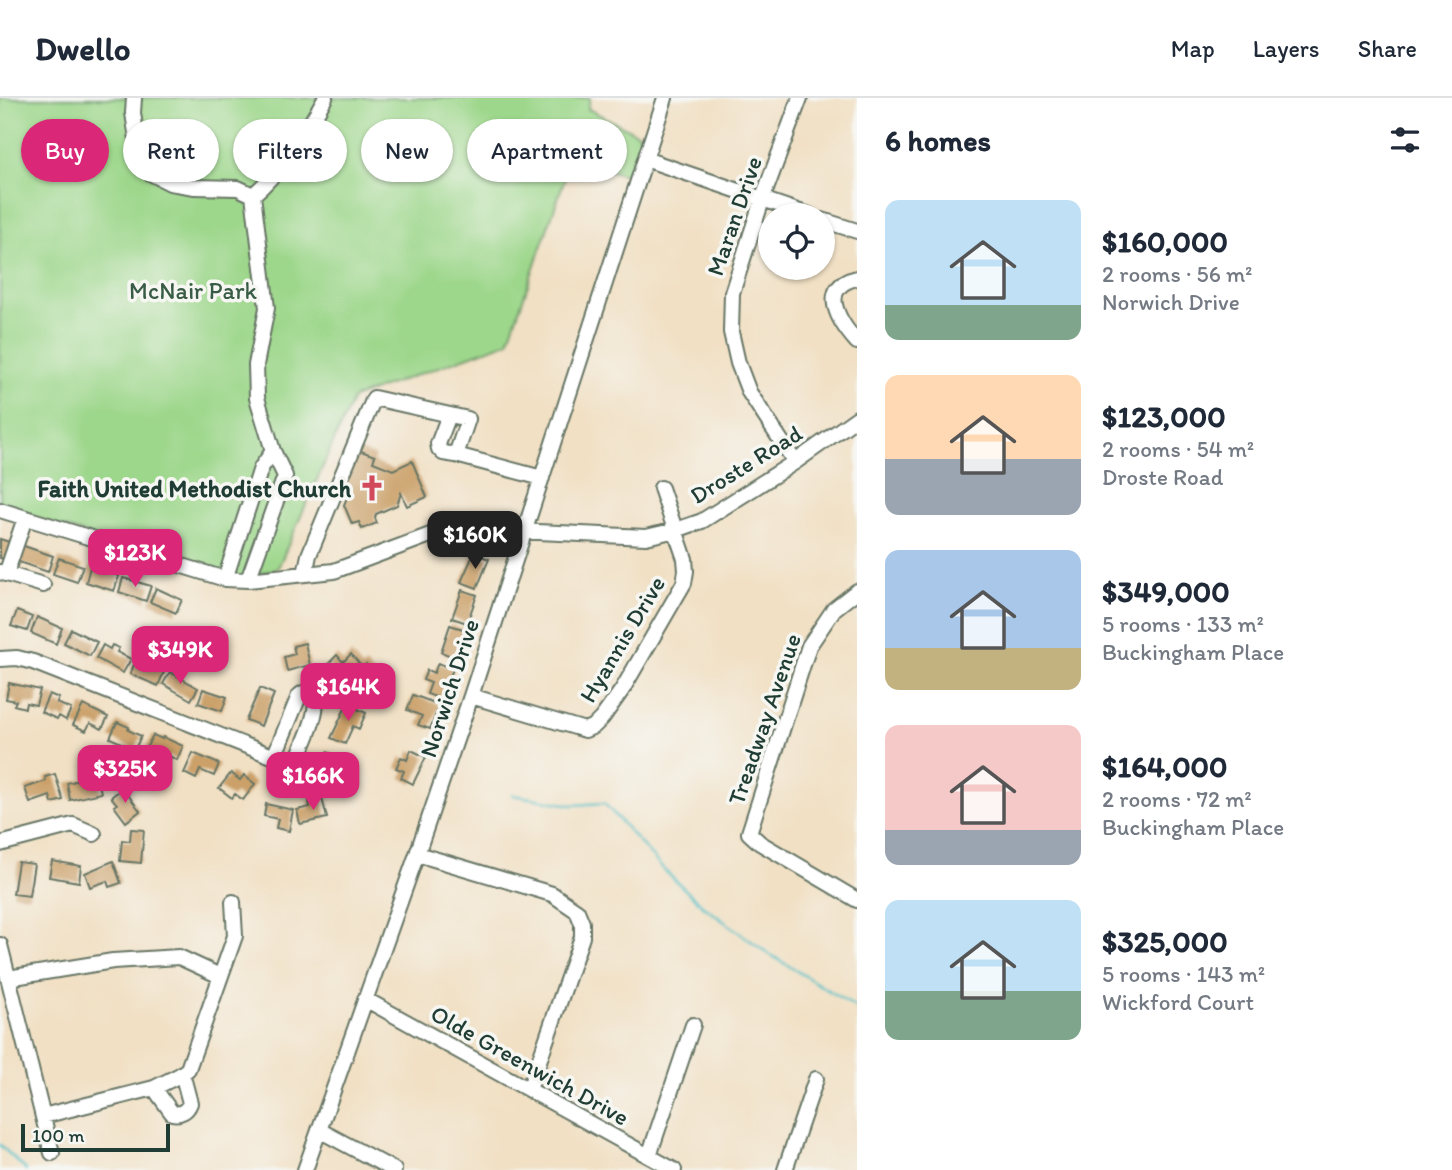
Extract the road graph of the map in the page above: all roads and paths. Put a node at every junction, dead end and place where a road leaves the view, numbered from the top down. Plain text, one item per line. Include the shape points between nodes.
1 (134, 98) edge
2 (325, 98) edge
3 (665, 98) edge
4 (800, 98) edge
5 (645, 159) junction
6 (253, 195) junction
7 (762, 200) junction
8 (771, 203) edge
9 (835, 224) edge
10 (857, 231) edge
11 (857, 278) edge
12 (857, 342) edge
13 (857, 418) edge
14 (273, 451) junction
15 (795, 462) junction
16 (542, 478) junction
17 (661, 488) dead end
18 (0, 510) edge
19 (24, 518) junction
20 (676, 530) junction
21 (524, 532) junction
22 (3, 573) edge
23 (305, 574) junction
24 (225, 579) junction
25 (248, 580) junction
26 (43, 585) dead end
27 (857, 591) edge
28 (0, 659) edge
29 (471, 696) junction
30 (274, 757) junction
31 (94, 834) dead end
32 (0, 844) edge
33 (417, 854) junction
34 (857, 900) edge
35 (233, 902) dead end
36 (0, 945) edge
37 (220, 976) junction
38 (8, 978) junction
39 (365, 999) junction
40 (693, 1025) dead end
41 (183, 1073) junction
42 (816, 1079) dead end
43 (155, 1088) junction
44 (529, 1090) junction
45 (43, 1116) junction
46 (319, 1130) junction
47 (52, 1153) dead end
48 (649, 1156) junction
49 (305, 1170) edge
50 (394, 1170) edge
51 (674, 1170) edge
52 (785, 1170) edge

1 - 6 street via 138,146 150,173 170,183 238,188
2 - 6 street via 275,172
3 - 5 street, Norwich Drive
4 - 7 street, Maran Drive
5 - 7 street
5 - 16 street, Norwich Drive
6 - 14 street via 267,308 256,365 257,398
7 - 8 street
7 - 15 street, Maran Drive via 732,293 731,332 749,392
9 - 10 street
11 - 12 street via 841,285 833,302
13 - 15 street, Droste Road
14 - 24 street via 261,468
14 - 25 street via 285,476
15 - 20 street, Droste Road via 702,521
16 - 21 street, Norwich Drive
16 - 23 street via 456,456 468,419 374,398
17 - 20 street, Hyannis Drive
18 - 19 street, Droste Road
19 - 22 street
19 - 24 street, Droste Road
20 - 21 street, Droste Road via 646,537
20 - 29 street, Hyannis Drive via 685,559 684,583 622,690 594,726 584,730
21 - 23 street, Droste Road via 449,528 334,571
21 - 29 street, Norwich Drive
22 - 26 street
23 - 25 street, Droste Road
24 - 25 street, Droste Road
27 - 34 street, Treadway Avenue via 834,609 809,646 749,833
28 - 30 street via 33,662
29 - 33 street, Norwich Drive
30 - 30 street via 295,765 317,703 310,691 299,696
31 - 32 street via 73,825
33 - 39 street, Norwich Drive
33 - 44 street via 552,894 576,911 582,923 582,937
35 - 37 street via 235,936
36 - 38 street
37 - 38 street via 179,957 113,961
37 - 41 street
38 - 45 street
39 - 44 street, Olde Greenwich Drive
39 - 46 street, Norwich Drive
40 - 48 street
41 - 43 street
41 - 43 street via 190,1103 183,1112 172,1113
42 - 52 street
43 - 45 street
44 - 48 street, Olde Greenwich Drive
45 - 47 street
46 - 49 street, Norwich Drive
46 - 50 street
48 - 51 street, Olde Greenwich Drive

